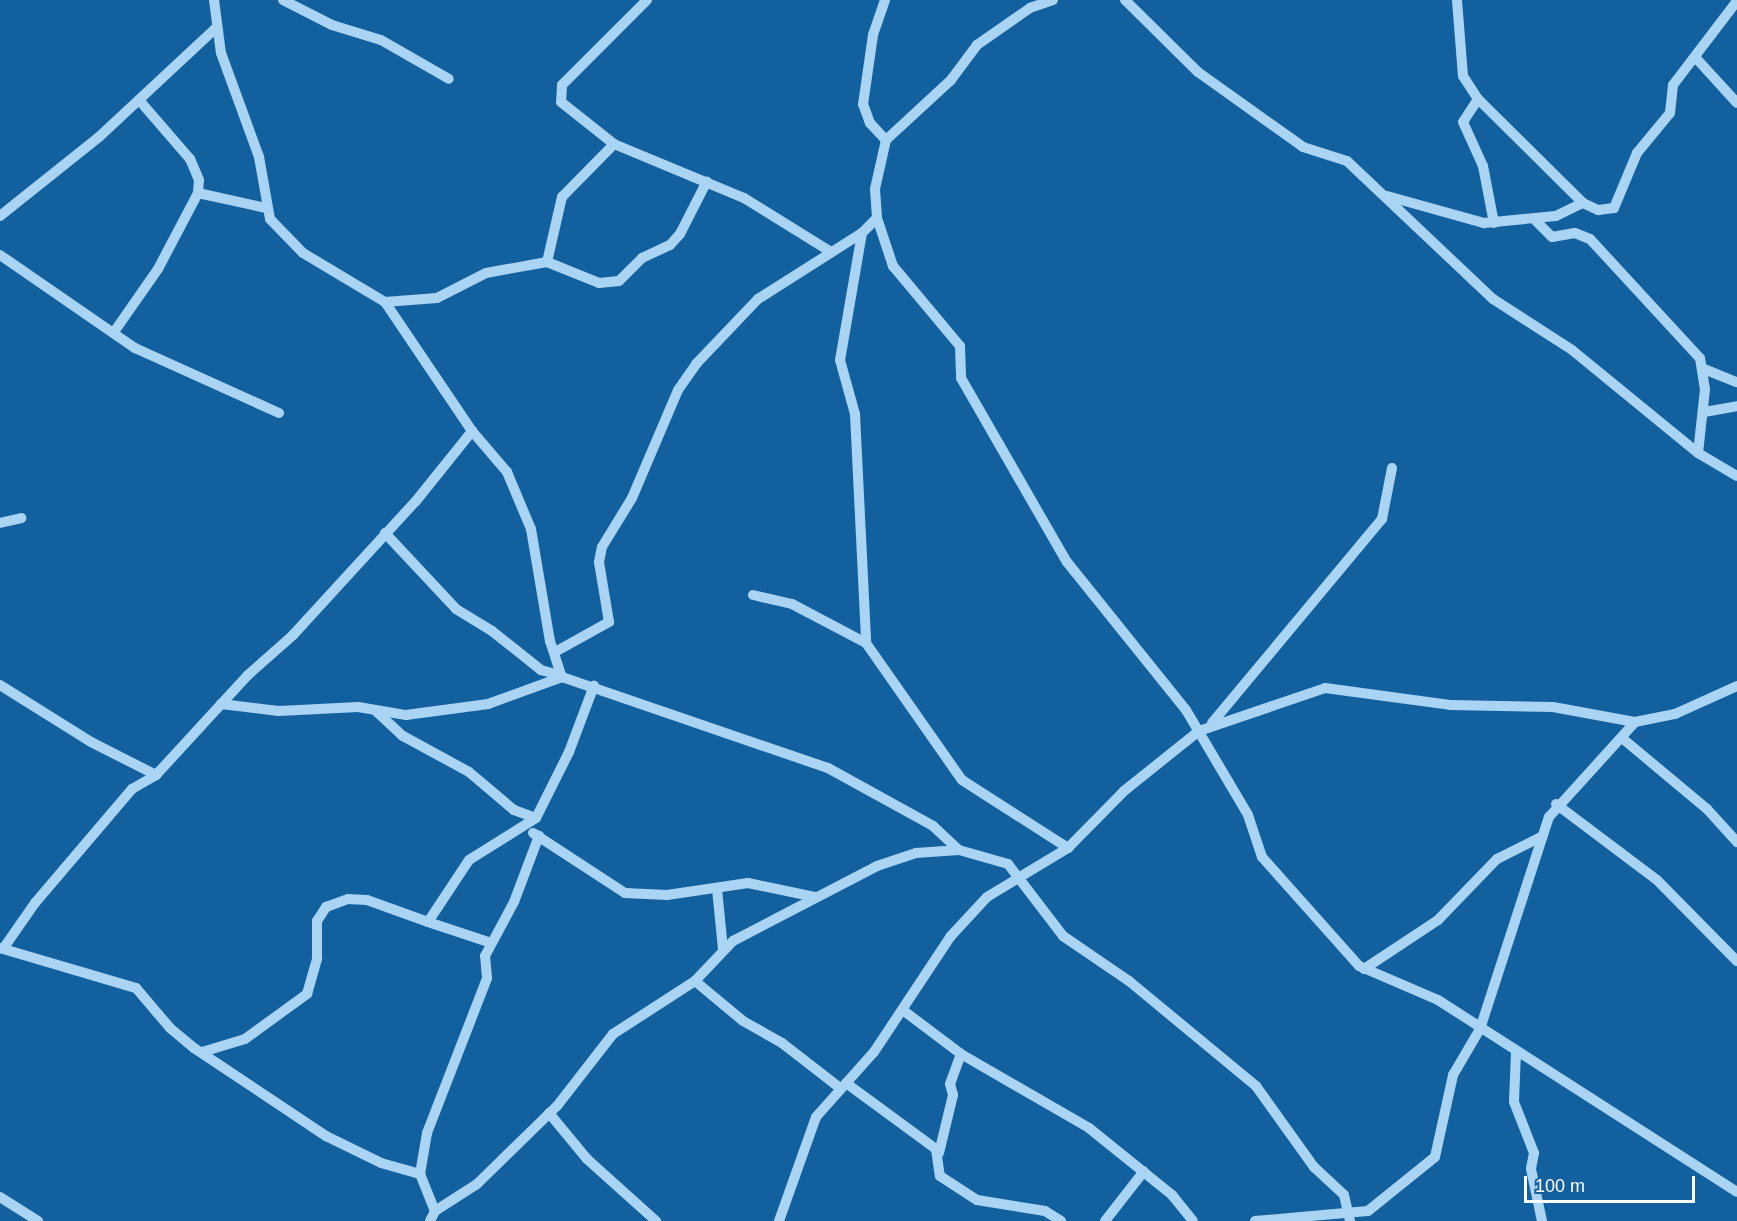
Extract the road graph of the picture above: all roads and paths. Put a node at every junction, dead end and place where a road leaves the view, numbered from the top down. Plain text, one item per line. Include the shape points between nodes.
1 (214, 0) edge
2 (283, 0) edge
3 (646, 0) edge
4 (885, 0) edge
5 (1053, 0) edge
6 (1125, 0) edge
7 (1457, 0) edge
8 (1737, 1) edge
9 (216, 28) junction
10 (1695, 57) junction
11 (449, 79) dead end
12 (1478, 99) junction
13 (140, 100) junction
14 (1737, 103) edge
15 (885, 140) junction
16 (614, 144) junction
17 (707, 181) junction
18 (198, 194) junction
19 (1387, 196) junction
20 (1583, 203) junction
21 (266, 208) junction
22 (0, 216) edge
23 (877, 218) junction
24 (1535, 220) junction
25 (1494, 224) junction
26 (862, 233) junction
27 (831, 252) junction
28 (0, 255) edge
29 (547, 262) junction
30 (385, 302) junction
31 (114, 332) junction
32 (1704, 369) junction
33 (1737, 382) edge
34 (1737, 406) edge
35 (1704, 412) junction
36 (279, 413) dead end
37 (472, 431) junction
38 (1698, 453) junction
39 (1392, 468) dead end
40 (1737, 476) edge
41 (21, 518) dead end
42 (0, 523) edge
43 (385, 533) junction
44 (753, 595) dead end
45 (866, 643) junction
46 (555, 652) junction
47 (562, 677) junction
48 (0, 685) edge
49 (594, 686) junction
50 (1737, 686) edge
51 (221, 704) junction
52 (376, 712) junction
53 (1635, 722) junction
54 (1212, 724) junction
55 (1199, 731) junction
56 (1622, 738) junction
57 (156, 775) junction
58 (1556, 804) junction
59 (536, 818) junction
60 (525, 828) junction
61 (539, 836) junction
62 (1541, 837) junction
63 (1737, 842) edge
64 (1068, 848) junction
65 (959, 850) junction
66 (1018, 876) junction
67 (717, 889) junction
68 (815, 897) junction
69 (428, 922) junction
70 (491, 943) junction
71 (2, 949) edge
72 (723, 949) junction
73 (1737, 961) edge
74 (1364, 969) junction
75 (695, 981) junction
76 (904, 1011) junction
77 (1480, 1029) junction
78 (202, 1052) junction
79 (1516, 1052) junction
80 (961, 1054) junction
81 (843, 1085) junction
82 (549, 1113) junction
83 (939, 1153) junction
84 (1144, 1171) junction
85 (420, 1174) junction
86 (1737, 1192) edge
87 (0, 1197) edge
88 (432, 1216) edge
89 (1348, 1216) edge
90 (1369, 1216) edge
91 (38, 1221) edge
92 (656, 1221) edge
93 (779, 1221) edge
94 (1061, 1221) edge
95 (1105, 1221) edge
96 (1193, 1221) edge
97 (1255, 1221) edge
98 (1542, 1221) edge

1 - 9 street
2 - 11 street via 332,25 381,40
3 - 16 street via 558,92 561,102
4 - 15 street via 872,42 863,104 870,123
5 - 15 street via 1030,8 977,45 951,80
6 - 19 street via 1198,72 1303,147 1347,161
7 - 12 street via 1463,76
8 - 10 street
9 - 13 street
9 - 21 street via 230,84 259,157
10 - 14 street
10 - 20 street via 1673,85 1670,113 1637,153 1619,203 1608,210
12 - 20 street
12 - 25 street via 1463,122 1483,166
13 - 18 street via 190,159 199,180
13 - 22 street
15 - 23 street via 876,181
16 - 17 street
16 - 29 street via 562,198
17 - 27 street
17 - 29 street via 680,234 670,245 642,258 619,281 599,283
18 - 21 street
18 - 31 street via 158,269
19 - 25 street
19 - 38 street via 1460,273 1493,300 1572,350
20 - 24 street
21 - 30 street via 270,219 303,253
23 - 26 street
23 - 55 street via 893,266 960,346 961,378 1067,562 1169,686
24 - 25 street
24 - 32 street via 1552,237 1575,233 1590,239 1700,358
26 - 27 street
26 - 45 street via 840,360 855,414
27 - 46 street via 758,299 732,321 678,390 632,498 602,547 599,562 609,622
28 - 31 street
29 - 30 street via 486,273 437,298
30 - 37 street
31 - 36 street via 183,373
32 - 33 street
32 - 35 street
34 - 35 street
35 - 38 street
37 - 43 street
37 - 46 street via 507,472 521,496
38 - 40 street
39 - 54 street via 1382,519
41 - 42 street
43 - 47 street via 456,609 492,630 541,670
43 - 51 street via 293,635
44 - 45 street via 792,604
45 - 64 street via 962,780
46 - 47 street
47 - 49 street
47 - 52 street via 488,704 406,714
48 - 57 street via 91,742
49 - 59 street via 569,752
49 - 65 street via 828,768 933,826
50 - 53 street via 1675,714
51 - 52 street via 279,711 358,708
51 - 57 street
52 - 59 street via 403,736 469,772 514,810
53 - 54 street via 1553,707 1450,705 1325,688
53 - 56 street
54 - 55 street
55 - 64 street via 1124,791
55 - 74 street via 1248,815 1267,864
56 - 58 street
56 - 63 street via 1707,809
57 - 71 street via 132,789 35,903
58 - 62 street
58 - 73 street via 1657,880
59 - 60 street
60 - 61 street
60 - 69 street via 470,860
61 - 67 street via 625,893 645,896
61 - 70 street via 514,902
62 - 74 street via 1497,859 1438,920
62 - 77 street
64 - 66 street
65 - 66 street via 1003,862
65 - 68 street via 897,859
66 - 76 street via 980,903 950,937
66 - 89 street via 1063,936 1129,981 1256,1086 1314,1167 1344,1195
67 - 68 street via 748,884
67 - 72 street
68 - 72 street
69 - 70 street
69 - 78 street via 367,900 348,899 326,907 317,921 317,958 307,994 245,1039
70 - 85 street via 485,956 487,978 427,1133
71 - 78 street via 83,969 136,988 170,1028
72 - 75 street
74 - 77 street via 1438,1000
75 - 81 street via 743,1022 782,1043
75 - 82 street via 613,1034
76 - 80 street
76 - 81 street
77 - 79 street
77 - 90 street via 1453,1075 1435,1157
78 - 85 street via 349,1151
79 - 86 street
79 - 98 street via 1514,1102 1534,1153 1531,1169
80 - 83 street via 950,1084 953,1095
80 - 84 street via 1089,1128
81 - 83 street
81 - 93 street via 811,1125
82 - 88 street via 477,1184
82 - 92 street via 587,1159
83 - 94 street via 940,1176 977,1200 1045,1211
84 - 95 street
84 - 96 street
85 - 88 street
87 - 91 street
89 - 90 street
89 - 97 street

